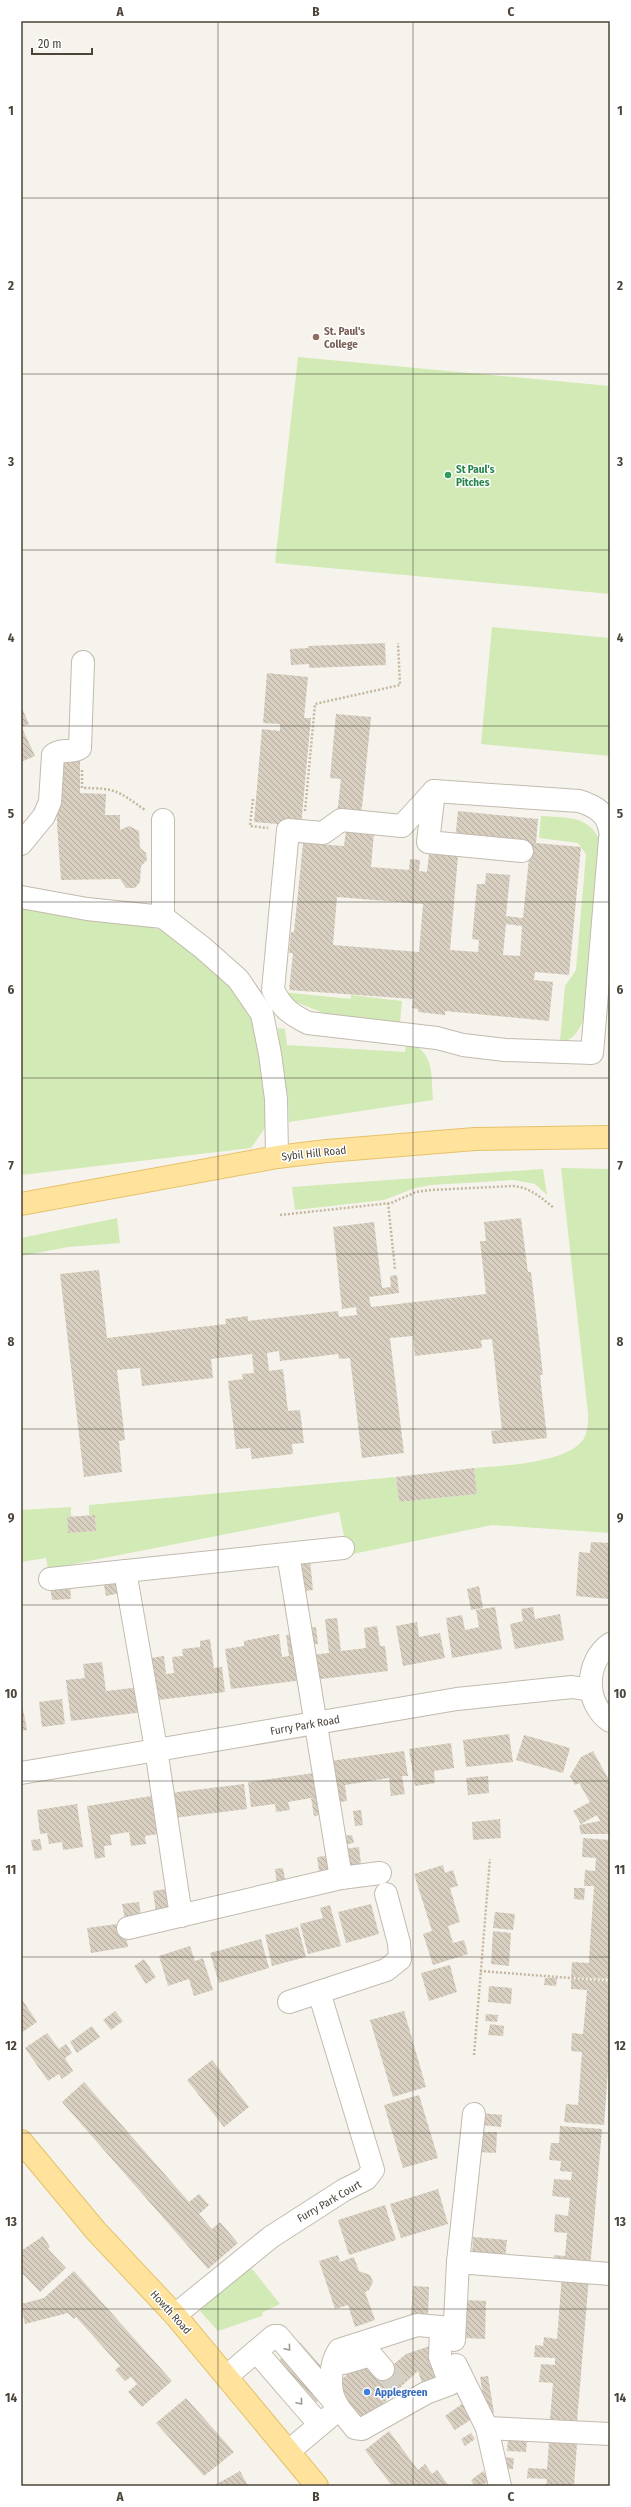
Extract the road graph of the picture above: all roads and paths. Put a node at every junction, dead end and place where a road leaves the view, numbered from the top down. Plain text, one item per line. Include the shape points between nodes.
1 (398, 643) dead end
2 (83, 662) dead end
3 (82, 767) dead end
4 (434, 791) junction
5 (253, 800) dead end
6 (163, 820) joint
7 (296, 831) junction
8 (610, 832) edge
9 (610, 839) edge
10 (21, 844) edge
11 (522, 850) dead end
12 (21, 897) edge
13 (163, 917) junction
14 (610, 1137) edge
15 (277, 1157) junction
16 (388, 1203) junction
17 (21, 1204) edge
18 (554, 1208) dead end
19 (280, 1216) dead end
20 (395, 1269) dead end
21 (344, 1548) dead end
22 (288, 1554) junction
23 (125, 1571) junction
24 (50, 1579) dead end
25 (610, 1644) edge
26 (591, 1690) junction
27 (610, 1721) edge
28 (316, 1723) junction
29 (156, 1749) junction
30 (21, 1773) edge
31 (490, 1859) dead end
32 (380, 1873) dead end
33 (342, 1878) junction
34 (386, 1894) dead end
35 (181, 1916) junction
36 (128, 1928) dead end
37 (480, 1970) junction
38 (610, 1981) edge
39 (319, 1992) junction
40 (289, 2002) dead end
41 (474, 2055) dead end
42 (474, 2114) dead end
43 (21, 2141) edge
44 (458, 2262) junction
45 (610, 2274) edge
46 (175, 2315) junction
47 (454, 2340) dead end
48 (256, 2351) junction
49 (382, 2362) dead end
50 (456, 2365) dead end
51 (227, 2376) junction
52 (331, 2377) junction
53 (337, 2405) junction
54 (320, 2425) junction
55 (487, 2428) junction
56 (610, 2434) edge
57 (289, 2451) junction
58 (317, 2486) edge
59 (500, 2486) edge

1 - 7 path via 400,685 315,704
2 - 10 street via 80,748 76,751 57,751 53,755 50,802 44,816
3 - 6 path via 82,788 112,788
4 - 7 street via 402,826 341,820 322,833
4 - 8 street via 579,801 594,805 609,821
4 - 11 street via 428,842
5 - 7 path via 250,826
6 - 13 street
7 - 9 street via 273,990 289,1014 308,1023 437,1038 464,1045 505,1050 592,1053
12 - 13 street via 87,909
13 - 15 street via 238,979 262,1014 276,1099
14 - 15 main road, Sybil Hill Road via 475,1139
15 - 17 main road, Sybil Hill Road
16 - 18 path via 416,1192 513,1186 532,1191
16 - 19 path
16 - 20 path
21 - 22 street
22 - 23 street
22 - 28 street
23 - 24 street
23 - 29 street
25 - 26 street via 595,1660
26 - 27 street via 596,1705
26 - 28 street, Furry Park Road via 572,1687 513,1692
28 - 29 street, Furry Park Road
28 - 33 street
29 - 30 street, Furry Park Road
29 - 35 street
31 - 37 path
32 - 33 street
33 - 35 street
34 - 39 street via 399,1943 400,1959 386,1970
35 - 36 street
37 - 38 path
37 - 41 path
39 - 40 street
39 - 46 street, Furry Park Court via 373,2170 366,2179 344,2190 271,2237
42 - 44 street
43 - 46 main road, Howth Road via 96,2231
44 - 45 street
44 - 47 street
46 - 51 main road, Howth Road
48 - 51 street
48 -> 53 street via 274,2336 278,2336
48 -> 54 street
49 - 52 street via 343,2364
50 - 55 street
51 - 57 main road, Howth Road
52 - 53 street via 332,2392
52 - 53 street via 335,2356 340,2350 417,2325 440,2326 442,2329 440,2357 450,2384 410,2392 359,2430
53 - 54 street via 334,2413
54 - 57 street
55 - 56 street
55 - 59 street
57 - 58 main road, Howth Road

